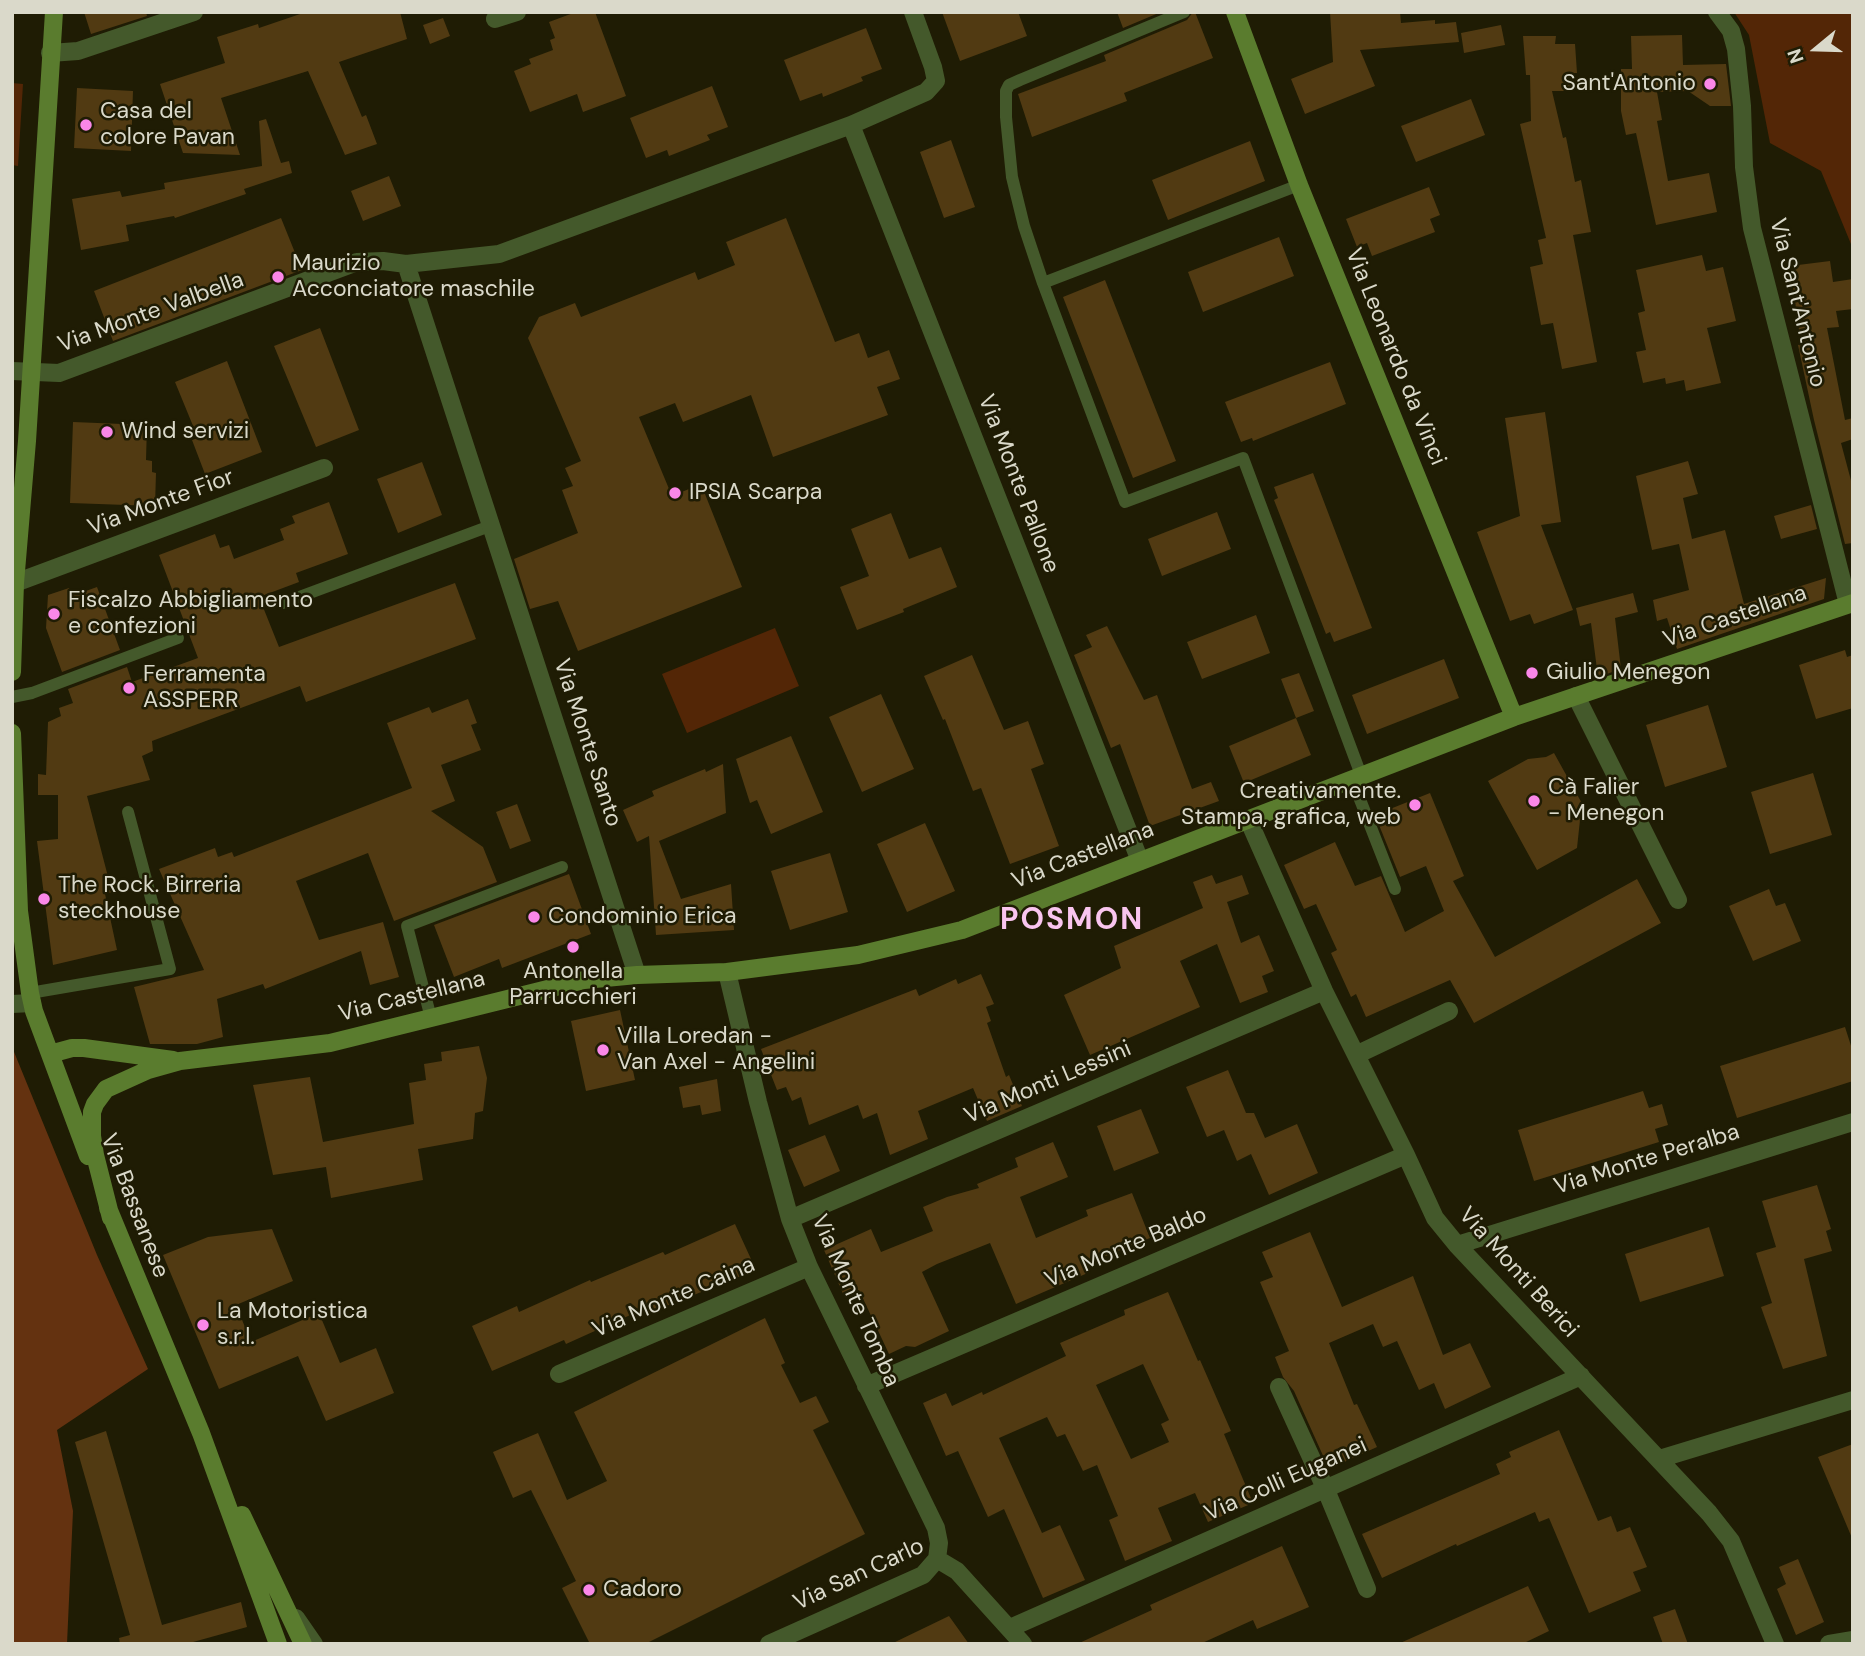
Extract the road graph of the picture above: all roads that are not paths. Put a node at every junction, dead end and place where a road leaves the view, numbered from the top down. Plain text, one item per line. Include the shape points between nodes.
1 (54, 12) edge
2 (194, 12) edge
3 (517, 12) edge
4 (913, 12) edge
5 (1185, 12) edge
6 (1236, 12) edge
7 (1717, 12) edge
8 (495, 19) dead end
9 (50, 53) junction
10 (851, 125) junction
11 (1298, 185) junction
12 (407, 264) junction
13 (1043, 283) junction
14 (12, 371) edge
15 (32, 372) junction
16 (324, 468) dead end
17 (490, 526) junction
18 (15, 583) junction
19 (283, 603) dead end
20 (1851, 603) edge
21 (177, 638) dead end
22 (12, 672) edge
23 (1576, 696) junction
24 (12, 697) edge
25 (1514, 717) junction
26 (12, 733) edge
27 (1356, 777) junction
28 (128, 813) dead end
29 (1248, 819) junction
30 (1140, 861) junction
31 (562, 867) dead end
32 (1395, 889) dead end
33 (1678, 900) dead end
34 (727, 972) junction
35 (637, 975) junction
36 (1324, 991) junction
37 (31, 998) junction
38 (12, 1004) edge
39 (1449, 1011) dead end
40 (431, 1018) junction
41 (50, 1054) junction
42 (1356, 1055) junction
43 (180, 1061) junction
44 (1853, 1122) edge
45 (1406, 1154) junction
46 (111, 1218) junction
47 (790, 1219) junction
48 (1457, 1245) junction
49 (808, 1267) junction
50 (559, 1374) dead end
51 (1581, 1376) junction
52 (866, 1386) junction
53 (1279, 1387) dead end
54 (1853, 1400) edge
55 (201, 1433) junction
56 (1659, 1459) junction
57 (1326, 1489) junction
58 (937, 1559) junction
59 (1367, 1589) dead end
60 (286, 1605) junction
61 (271, 1623) junction
62 (1010, 1628) junction
63 (1853, 1640) edge
64 (278, 1644) edge
65 (286, 1644) edge
66 (303, 1644) edge
67 (314, 1644) edge
68 (769, 1644) edge
69 (1023, 1644) edge
70 (1775, 1644) edge
71 (1829, 1644) edge

1 - 9 main road
2 - 9 street via 78,51
3 - 8 street
4 - 10 street via 936,80 926,92
5 - 13 lane via 1009,85 1006,117 1012,177
6 - 11 main road, Via Leonardo da Vinci
7 - 20 street, Via Sant'Antonio via 1731,31 1736,49 1752,228
9 - 15 main road
10 - 12 street via 499,254
10 - 30 street, Via Monte Pallone
11 - 13 lane
11 - 25 main road, Via Leonardo da Vinci
12 - 15 street, Via Monte Valbella via 357,262 59,373
12 - 17 street, Via Monte Santo
13 - 27 lane via 1125,502 1243,458
14 - 15 street, Via Monte Valbella
15 - 18 main road
16 - 18 street, Via Monte Fior
17 - 19 lane
17 - 35 street, Via Monte Santo
18 - 22 main road
20 - 23 main road, Via Castellana
21 - 24 lane
23 - 25 main road, Via Castellana
23 - 33 street
25 - 27 main road, Via Castellana
26 - 37 main road, Via Bassanese via 19,911
27 - 29 main road, Via Castellana
27 - 32 lane
28 - 37 lane via 170,969
29 - 30 main road, Via Castellana
29 - 36 street, Via Monti Berici
30 - 34 main road, Via Castellana via 962,930 858,955
31 - 40 lane via 407,926
34 - 35 main road, Via Castellana
34 - 47 street, Via Monte Tomba
35 - 40 main road, Via Castellana via 584,980
36 - 42 street, Via Monti Berici
36 - 47 street, Via Monti Lessini
37 - 38 street
37 - 41 main road, Via Bassanese
39 - 42 street
40 - 43 main road, Via Castellana via 330,1043
41 - 43 main road, Via Castellana via 84,1048
41 - 46 main road, Via Bassanese
42 - 45 street, Via Monti Berici
43 - 46 main road, Via Castellana via 120,1081 106,1089 95,1104 92,1136
44 - 48 street, Via Monte Peralba
45 - 48 street, Via Monti Berici via 1435,1218
45 - 52 street, Via Monte Baldo
46 - 55 main road, Via Bassanese
47 - 49 street, Via Monte Tomba
48 - 51 street, Via Monti Berici
49 - 50 street, Via Monte Caina
49 - 52 street, Via Monte Tomba
51 - 56 street, Via Monti Berici
51 - 57 street, Via Colli Euganei
52 - 58 street, Via Monte Tomba via 936,1528
53 - 57 street
54 - 56 street
55 - 60 main road, Via Bassanese
55 - 61 main road, Via Bassanese
56 - 70 street, Via Monti Berici via 1731,1541
57 - 59 street
57 - 62 street, Via Colli Euganei
58 - 62 street, Via San Carlo via 957,1571
58 - 68 street, Via San Carlo via 923,1575
60 - 66 main road, Via Bassanese
60 - 67 street
61 - 64 main road, Via Bassanese
61 - 65 street, Via Bassanese
62 - 69 street, Via San Carlo
63 - 71 street

